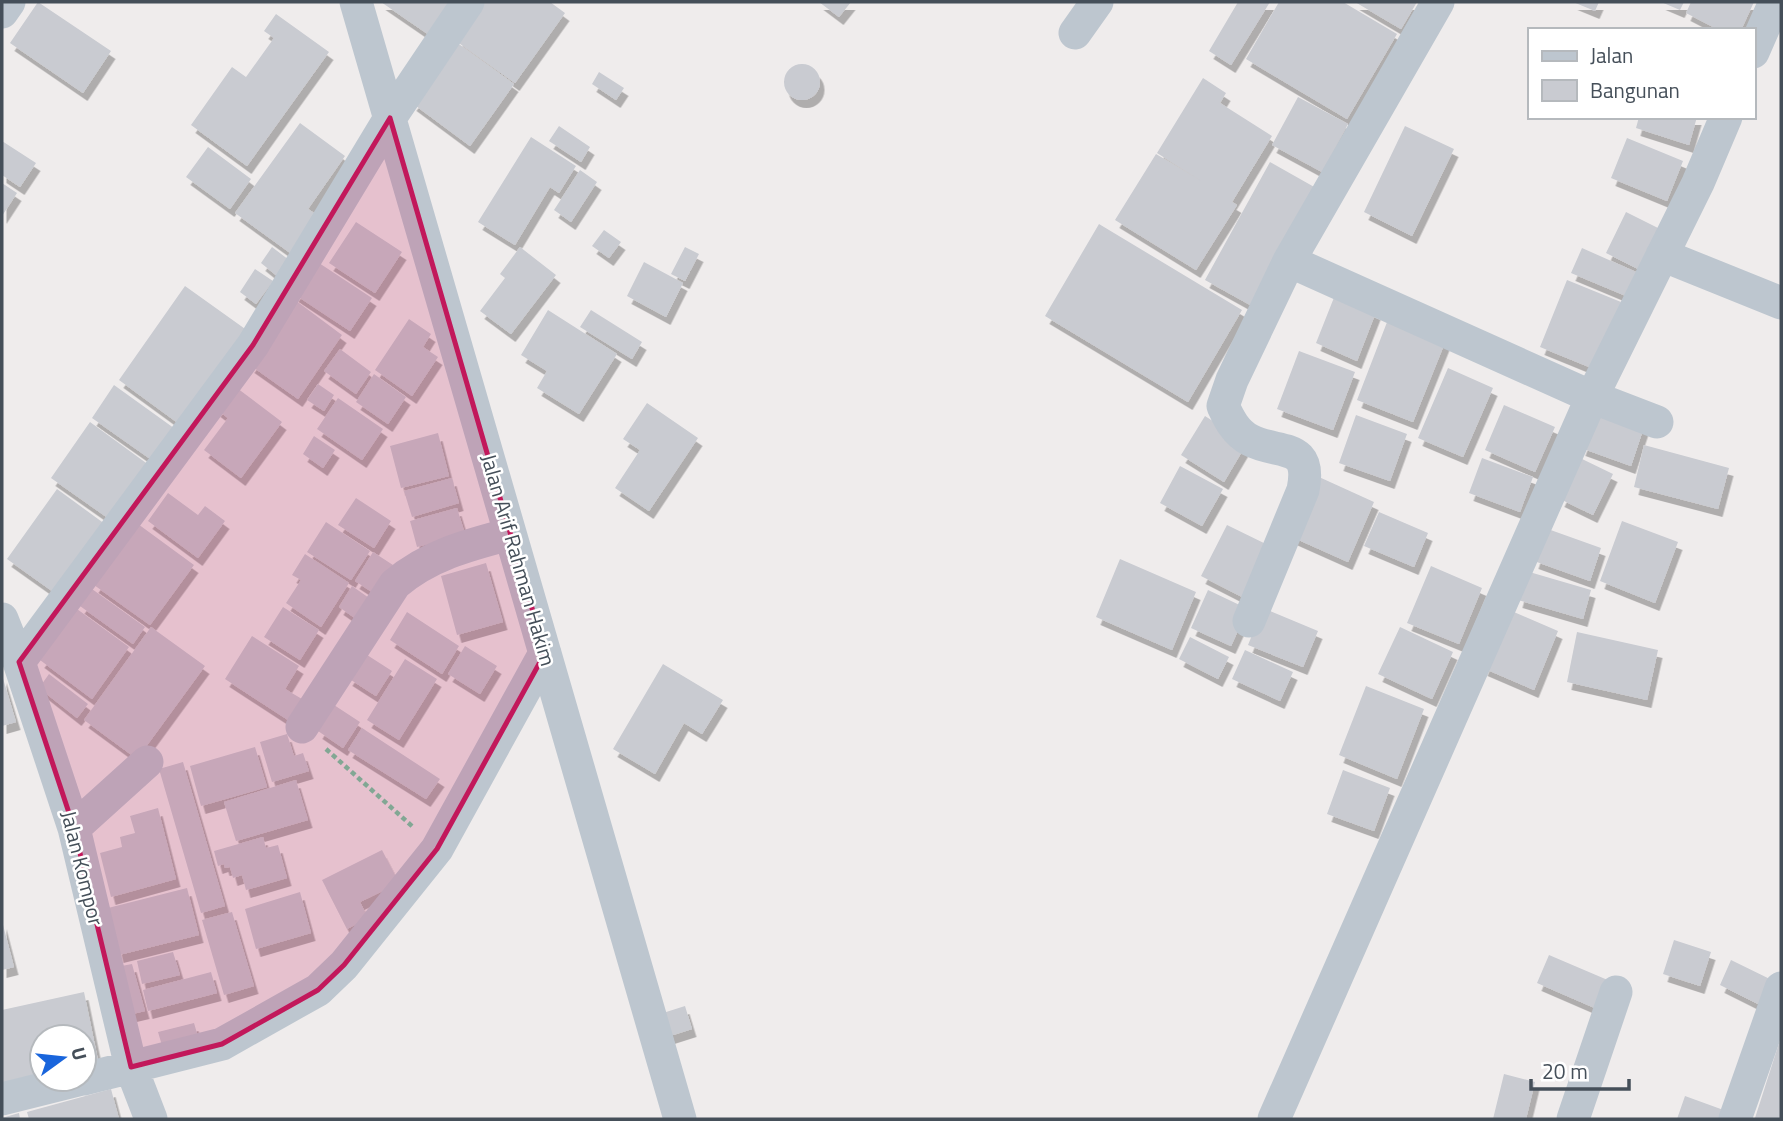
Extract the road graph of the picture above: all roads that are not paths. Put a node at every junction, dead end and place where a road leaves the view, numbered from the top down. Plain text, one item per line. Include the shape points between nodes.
1 (9, 2) edge
2 (356, 2) edge
3 (468, 2) edge
4 (1097, 2) edge
5 (1438, 2) edge
6 (1774, 2) edge
7 (2, 12) edge
8 (1075, 33) dead end
9 (1755, 47) edge
10 (390, 118) junction
11 (1725, 119) edge
12 (1662, 255) junction
13 (1289, 261) junction
14 (1781, 303) edge
15 (1592, 397) junction
16 (1657, 422) dead end
17 (510, 534) junction
18 (2, 619) edge
19 (1249, 621) dead end
20 (545, 653) junction
21 (19, 662) junction
22 (302, 727) road end
23 (147, 762) dead end
24 (74, 828) junction
25 (1781, 988) edge
26 (1616, 992) dead end
27 (131, 1067) junction
28 (98, 1075) edge
29 (28, 1093) edge
30 (2, 1099) edge
31 (151, 1119) edge
32 (680, 1119) edge
33 (1274, 1119) edge
34 (1573, 1119) edge
35 (1735, 1119) edge

1 - 7 street
2 - 10 street, Jalan Arif Rahman Hakim
3 - 10 street
4 - 8 street
5 - 13 street
6 - 9 street
10 - 17 street, Jalan Arif Rahman Hakim
10 - 21 street via 253,345
11 - 12 street
12 - 14 street
12 - 15 street
13 - 15 street
13 - 19 street via 1223,406 1230,422 1249,440 1291,450 1303,461 1306,476
15 - 16 street
15 - 33 street
17 - 20 street, Jalan Arif Rahman Hakim
17 - 22 street via 458,547 411,570 396,584
18 - 21 street, Jalan Kompor
20 - 27 street via 437,849 344,965 318,990 222,1044
20 - 32 street, Jalan Arif Rahman Hakim
21 - 24 street, Jalan Kompor
23 - 24 street
24 - 27 street, Jalan Kompor
25 - 35 street
26 - 34 street
27 - 28 street
27 - 31 street, Jalan Kompor
29 - 30 street

